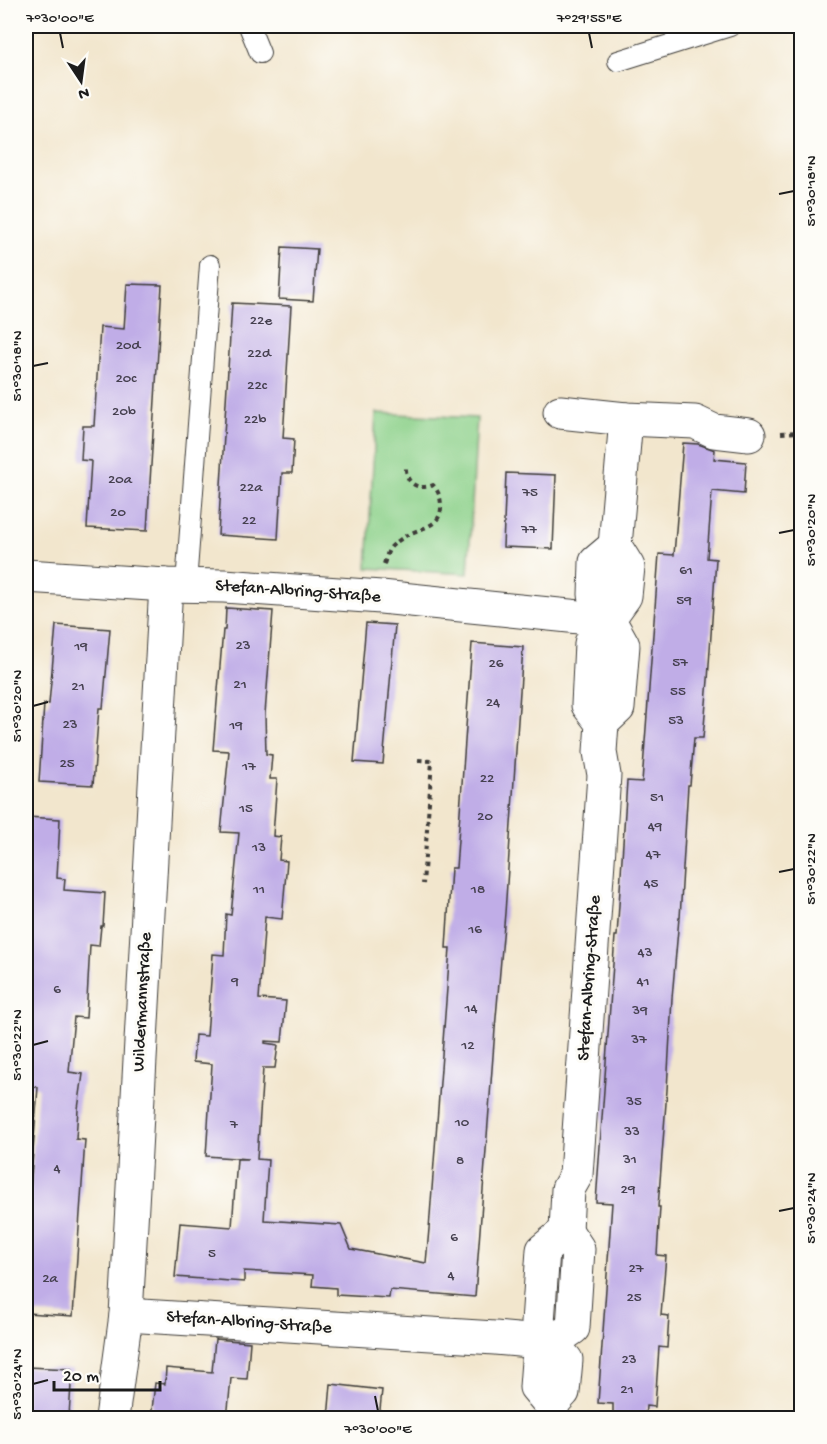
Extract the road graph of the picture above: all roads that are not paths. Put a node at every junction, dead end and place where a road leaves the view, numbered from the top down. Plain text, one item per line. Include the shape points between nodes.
1 (249, 26) edge
2 (730, 26) edge
3 (260, 53) dead end
4 (618, 61) dead end
5 (210, 265) dead end
6 (560, 412) dead end
7 (626, 419) junction
8 (749, 435) dead end
9 (26, 576) edge
10 (176, 585) junction
11 (609, 620) junction
12 (126, 1315) junction
13 (551, 1343) junction
14 (552, 1412) edge
15 (112, 1419) edge

1 - 3 lane
2 - 4 lane
5 - 10 lane
6 - 7 street
7 - 8 street via 695,422 714,431
7 - 11 street, Stefan-Albring-Straße via 615,546 628,567 625,596
9 - 10 street, Stefan-Albring-Straße
10 - 11 street, Stefan-Albring-Straße via 381,597
10 - 12 street, Wildermannstraße
11 - 13 street, Stefan-Albring-Straße via 591,643 588,705 602,723 600,752 604,775 576,1175 568,1189 566,1231 543,1250 538,1323
12 - 13 street, Stefan-Albring-Straße
12 - 15 street, Wildermannstraße
13 - 14 street via 538,1361 536,1387

